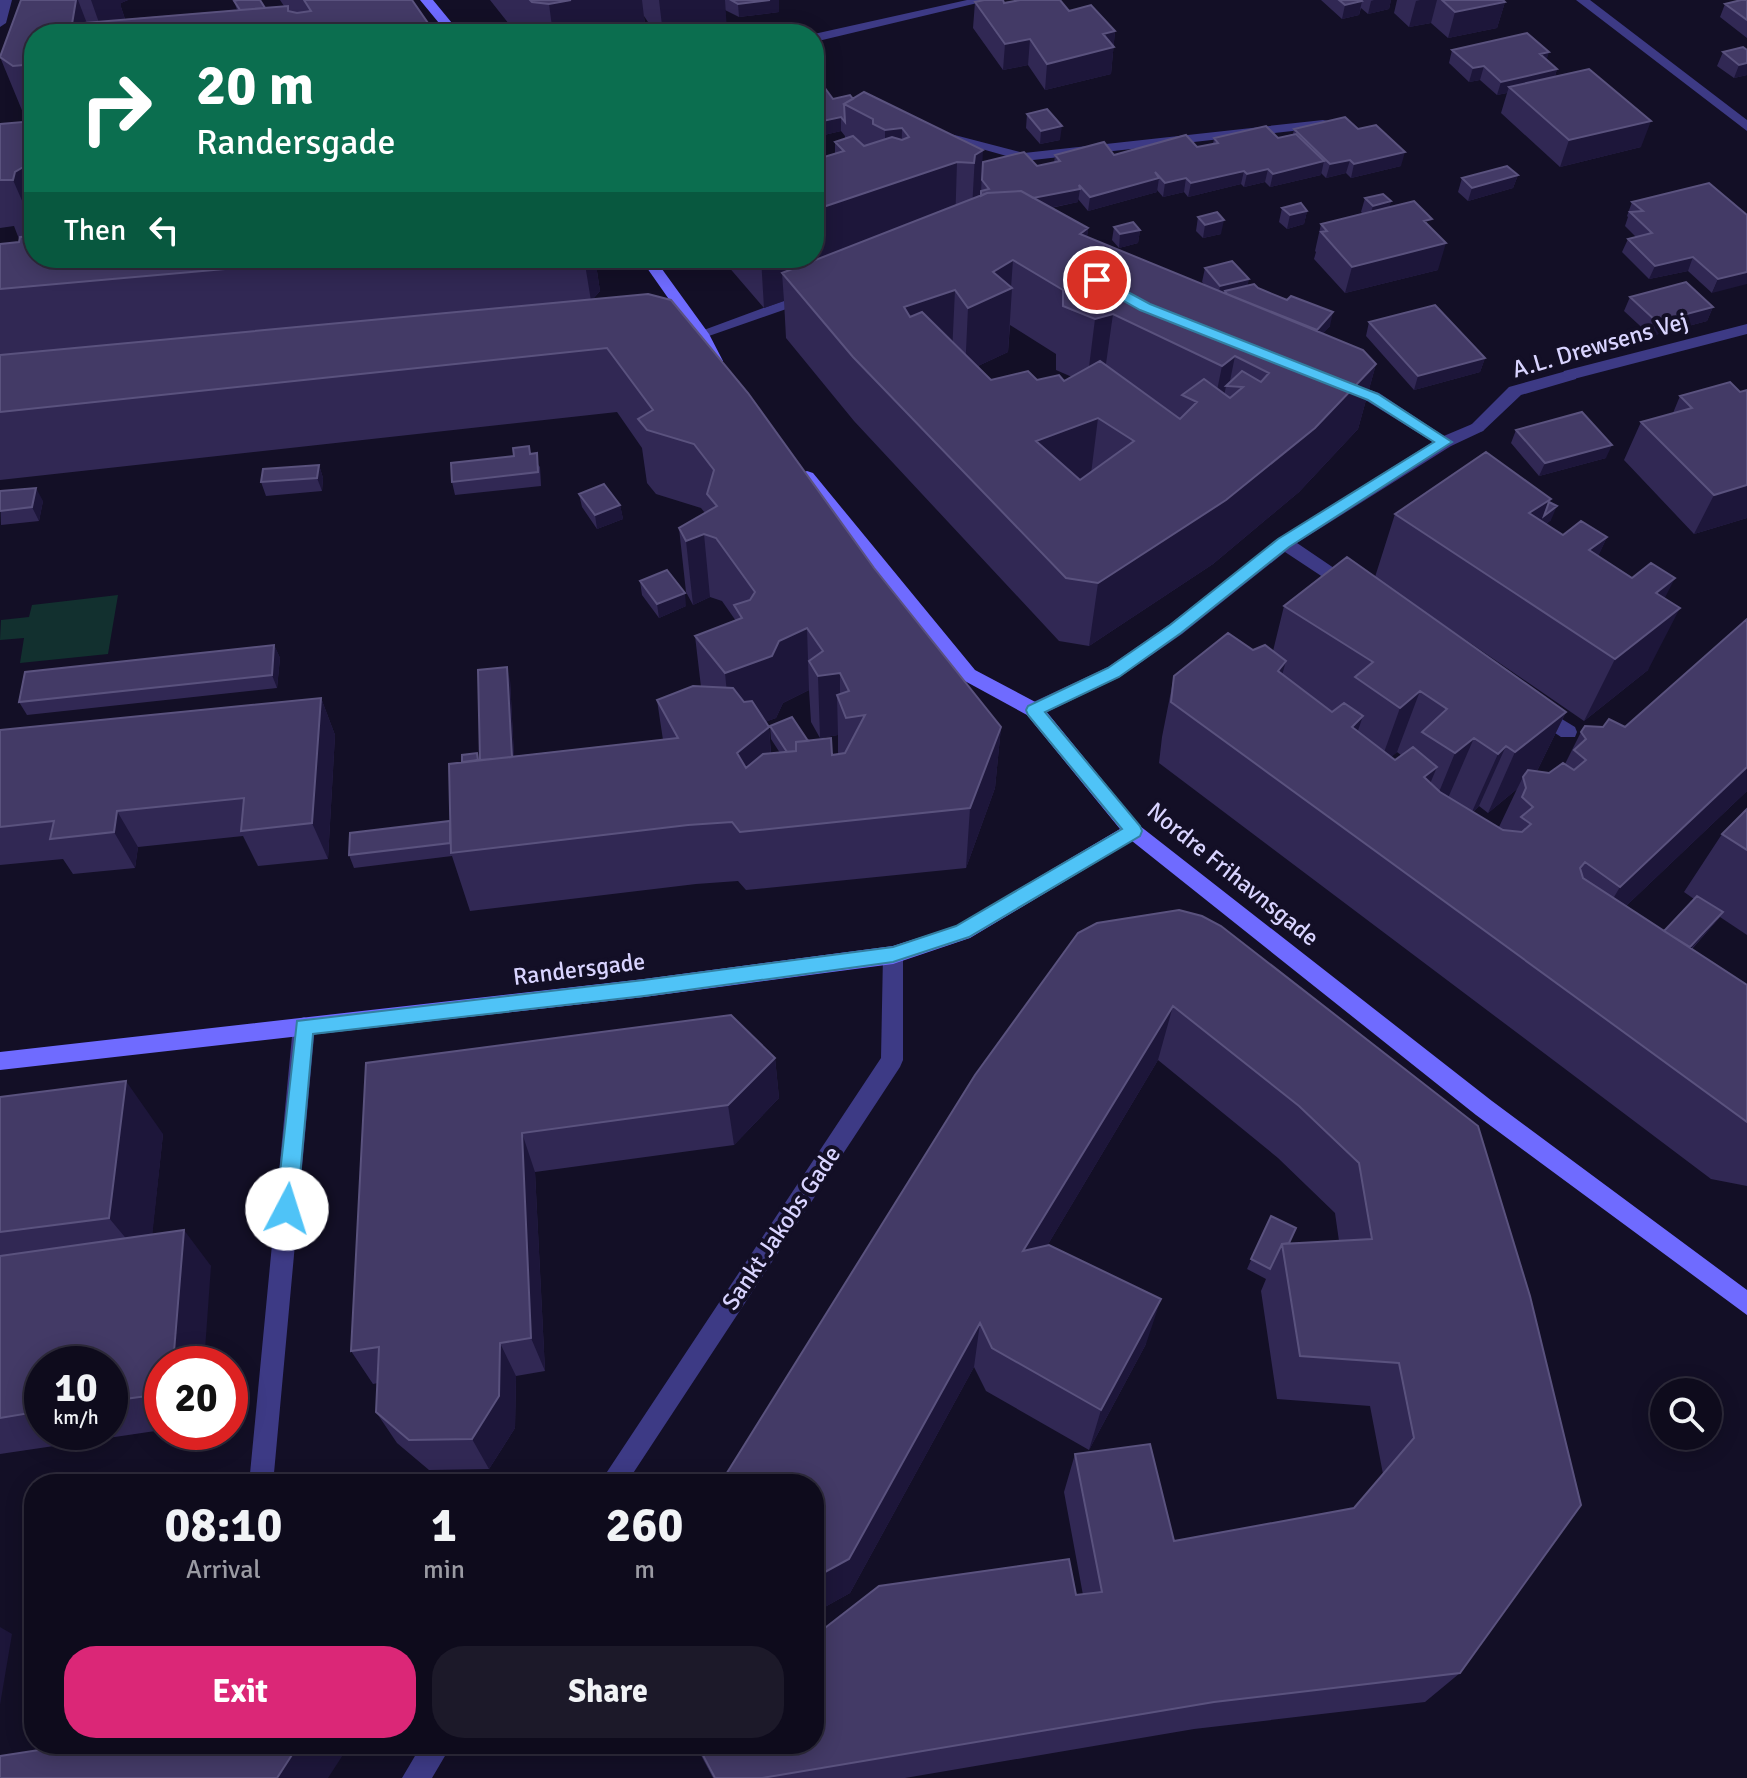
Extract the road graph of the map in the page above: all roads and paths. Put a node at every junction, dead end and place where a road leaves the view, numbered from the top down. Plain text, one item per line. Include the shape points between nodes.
1 (6, 0) edge
2 (426, 0) edge
3 (984, 0) edge
4 (1582, 0) edge
5 (0, 23) edge
6 (446, 24) edge
7 (824, 36) edge
8 (1747, 106) edge
9 (1725, 111) junction
10 (1323, 124) edge
11 (1747, 127) edge
12 (926, 133) edge
13 (652, 268) edge
14 (822, 292) edge
15 (1747, 329) edge
16 (701, 334) junction
17 (720, 371) edge
18 (1332, 381) edge
19 (1445, 442) junction
20 (799, 468) edge
21 (1284, 543) junction
22 (1361, 595) edge
23 (1516, 698) edge
24 (1034, 710) junction
25 (1568, 732) dead end
26 (1133, 831) junction
27 (893, 955) junction
28 (304, 1026) junction
29 (0, 1061) edge
30 (1747, 1304) edge
31 (262, 1474) edge
32 (618, 1474) edge
33 (432, 1754) edge
34 (416, 1778) edge

1 - 5 street
2 - 6 street
3 - 7 street
4 - 9 street
8 - 9 street
9 - 11 street
10 - 12 street via 1024,157
13 - 16 street via 673,310
14 - 16 street
15 - 19 street, A.L. Drewsens Vej via 1515,391 1477,427
16 - 17 street
18 - 19 street via 1373,397
19 - 21 street, A.L. Drewsens Vej
20 - 24 street, Nordre Frihavnsgade via 969,675
21 - 22 street
21 - 24 street, A.L. Drewsens Vej via 1114,672
23 - 25 street
24 - 26 street, Nordre Frihavnsgade
26 - 27 street, Randersgade via 963,932
26 - 30 street, Nordre Frihavnsgade via 1484,1108
27 - 28 street, Randersgade
27 - 32 street, Sankt Jakobs Gade via 892,1060
28 - 29 street, Randersgade
28 - 31 street
33 - 34 street

